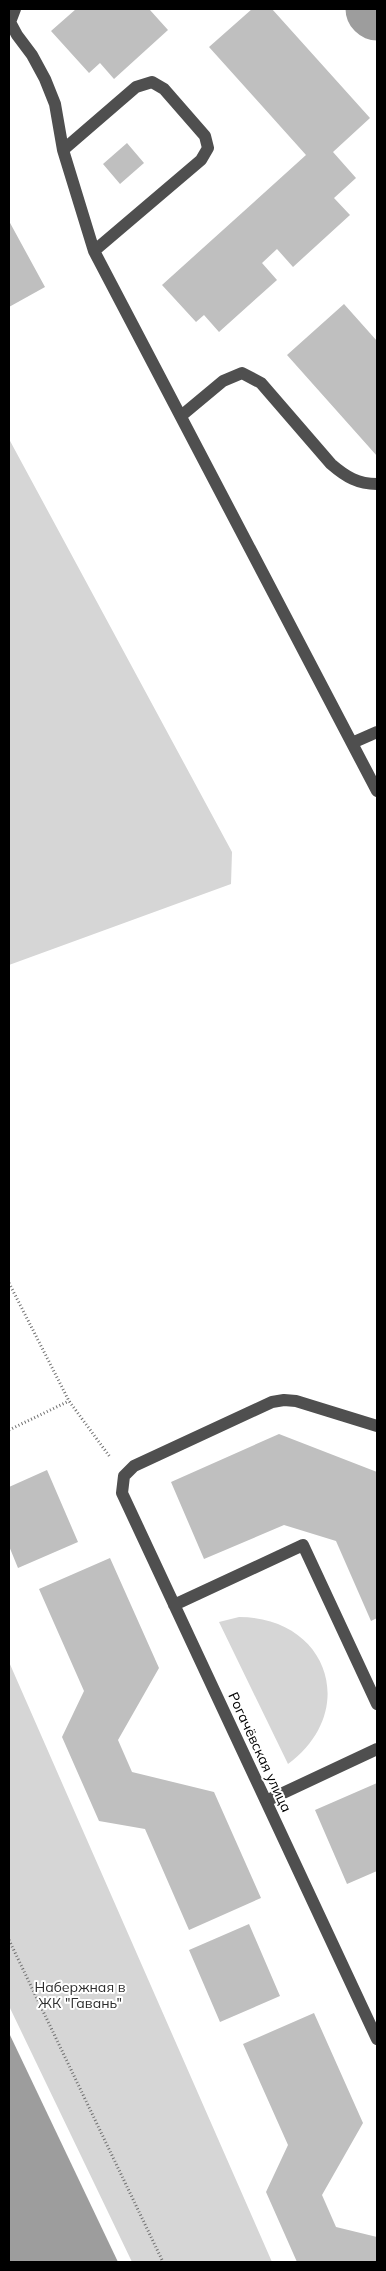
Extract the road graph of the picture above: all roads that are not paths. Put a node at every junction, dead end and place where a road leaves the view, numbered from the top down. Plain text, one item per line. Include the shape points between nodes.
1 (15, 9) edge
2 (63, 150) junction
3 (94, 251) junction
4 (181, 416) junction
5 (377, 484) edge
6 (377, 732) edge
7 (352, 743) junction
8 (377, 791) edge
9 (377, 1426) edge
10 (174, 1605) junction
11 (377, 1704) edge
12 (377, 1749) edge
13 (266, 1801) junction
14 (377, 2039) edge

1 - 2 street via 10,22 45,79 54,104
2 - 3 street
2 - 3 street via 136,87 152,82 164,89 205,136 208,148 201,160
3 - 4 street
4 - 5 street via 223,381 242,373 261,383 344,476 363,484
4 - 7 street
6 - 7 street
7 - 8 street
9 - 10 street, Рогачёвская улица via 284,1400 272,1402 134,1466 124,1476 122,1493
10 - 11 street via 303,1545
10 - 13 street, Рогачёвская улица
12 - 13 street
13 - 14 street, Рогачёвская улица

